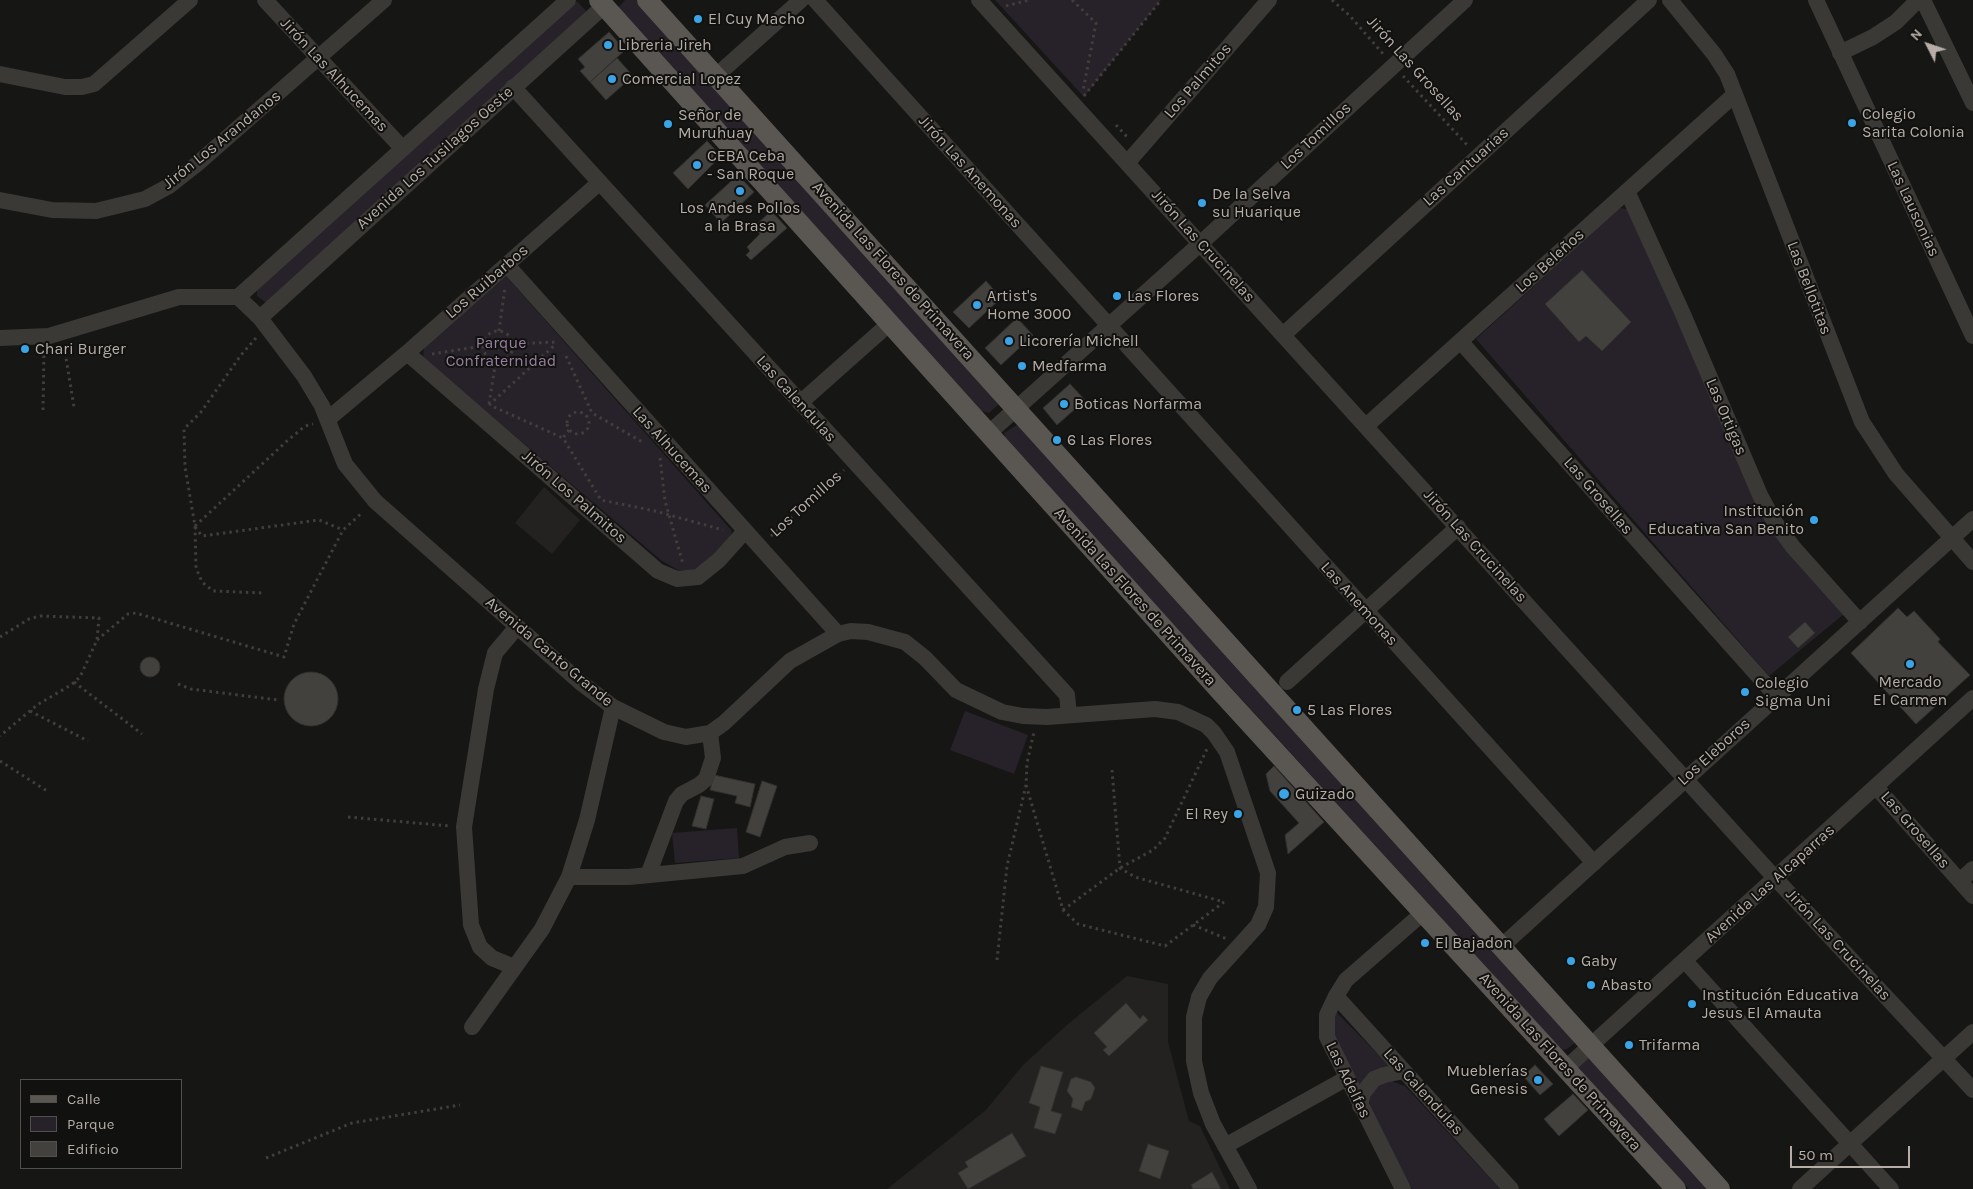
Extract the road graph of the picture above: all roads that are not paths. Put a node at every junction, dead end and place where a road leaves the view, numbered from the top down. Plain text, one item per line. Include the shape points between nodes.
1 (190, 0) edge
2 (265, 0) edge
3 (384, 0) edge
4 (568, 0) edge
5 (647, 0) edge
6 (801, 0) edge
7 (815, 0) edge
8 (1269, 0) edge
9 (1465, 0) edge
10 (1649, 0) edge
11 (1670, 0) edge
12 (1816, 0) edge
13 (1918, 0) edge
14 (1923, 0) edge
15 (981, 1) edge
16 (605, 2) edge
17 (1840, 53) junction
18 (319, 58) junction
19 (0, 74) edge
20 (716, 76) junction
21 (513, 87) junction
22 (1971, 94) edge
23 (1734, 95) junction
24 (403, 149) junction
25 (1128, 162) junction
26 (600, 182) junction
27 (1627, 191) junction
28 (0, 200) edge
29 (1201, 243) junction
30 (507, 265) junction
31 (238, 297) junction
32 (263, 322) junction
33 (890, 323) junction
34 (1108, 327) junction
35 (1283, 335) junction
36 (1973, 336) edge
37 (0, 338) edge
38 (1461, 342) junction
39 (1125, 345) joint
40 (407, 353) junction
41 (800, 403) junction
42 (1016, 408) junction
43 (328, 419) junction
44 (1366, 426) junction
45 (989, 433) junction
46 (1973, 519) edge
47 (1458, 527) junction
48 (738, 531) junction
49 (1951, 539) junction
50 (1973, 562) edge
51 (1366, 612) junction
52 (1860, 622) junction
53 (516, 628) junction
54 (838, 634) junction
55 (1287, 682) dead end
56 (1776, 696) junction
57 (1973, 698) edge
58 (614, 707) junction
59 (1069, 715) junction
60 (710, 733) junction
61 (1685, 779) junction
62 (1876, 787) junction
63 (810, 843) dead end
64 (1594, 863) junction
65 (1973, 869) edge
66 (648, 875) junction
67 (569, 877) junction
68 (1775, 878) junction
69 (1960, 881) junction
70 (1973, 896) edge
71 (1424, 912) junction
72 (1502, 946) junction
73 (1685, 961) junction
74 (514, 966) junction
75 (1336, 996) junction
76 (472, 1027) dead end
77 (1973, 1032) edge
78 (1590, 1046) junction
79 (1944, 1057) junction
80 (1566, 1068) junction
81 (1404, 1071) junction
82 (1347, 1078) junction
83 (1973, 1090) edge
84 (1360, 1106) junction
85 (1226, 1146) junction
86 (1846, 1148) junction
87 (1249, 1189) edge
88 (1403, 1189) edge
89 (1511, 1189) edge
90 (1676, 1189) edge
91 (1720, 1189) edge
92 (1800, 1189) edge
93 (1891, 1189) edge

1 - 19 street via 94,84 65,87
2 - 18 street, Jirón Las Alhucemas
3 - 18 street, Jirón Los Arandanos
4 - 24 street, Avenida Los Tusilagos Oeste
5 - 20 main road, Avenida Las Flores de Primavera
6 - 20 street
7 - 34 street, Jirón Las Anemonas
8 - 25 street, Los Palmitos
9 - 29 street, Los Tomillos
10 - 35 street, Las Cantuarias
11 - 23 street, Las Bellotitas via 1714,54 1727,74
12 - 17 street, Las Lausonias
13 - 17 street via 1896,22
14 - 22 street
15 - 25 street, Jirón Las Crucinelas
16 - 21 street, Avenida Los Tusilagos Oeste
16 - 33 main road, Avenida Las Flores de Primavera
17 - 36 street, Las Lausonias
18 - 24 street, Jirón Las Alhucemas
18 - 28 street, Jirón Los Arandanos via 197,164 145,199 87,212 52,210
20 - 42 main road, Avenida Las Flores de Primavera
21 - 26 street, Las Calendulas
21 - 32 street, Avenida Los Tusilagos Oeste
23 - 27 street, Los Beleños
23 - 49 street, Las Bellotitas via 1862,422 1896,474
24 - 31 street, Avenida Los Tusilagos Oeste
25 - 29 street, Jirón Las Crucinelas
26 - 30 street, Los Ruibarbos
26 - 41 street, Las Calendulas
27 - 38 street, Los Beleños
27 - 52 street, Las Ortigas via 1774,521
29 - 34 street, Los Tomillos
29 - 35 street, Jirón Las Crucinelas
30 - 40 street, Los Ruibarbos
30 - 48 street, Las Alhucemas
31 - 32 street, Avenida Canto Grande
31 - 37 street via 179,297 62,332
32 - 43 street, Avenida Canto Grande via 304,376
33 - 41 street
33 - 45 main road, Avenida Las Flores de Primavera
34 - 39 street, Jirón Las Anemonas
34 - 42 street, Los Tomillos
35 - 44 street, Jirón Las Crucinelas
38 - 44 street, Los Beleños
38 - 56 street, Las Grosellas
39 - 51 street, Las Anemonas
40 - 43 street, Los Ruibarbos
40 - 48 street, Jirón Los Palmitos via 658,571 677,579 698,578 719,560
41 - 59 street, Las Calendulas via 1067,695
42 - 45 street, Los Tomillos
42 - 72 main road, Avenida Las Flores de Primavera
43 - 53 street, Avenida Canto Grande via 345,464 375,501
44 - 47 street, Jirón Las Crucinelas
45 - 71 main road, Avenida Las Flores de Primavera
46 - 49 street, Los Eleboros
47 - 51 street
47 - 61 street, Jirón Las Crucinelas
48 - 54 street, Las Alhucemas via 759,547
49 - 50 street, Las Bellotitas
49 - 52 street, Los Eleboros
51 - 55 street
51 - 64 street, Las Anemonas
52 - 56 street, Los Eleboros
53 - 58 street, Avenida Canto Grande
53 - 74 street via 495,653 464,827 470,925 480,947 492,958
54 - 59 street, Avenida Canto Grande via 868,632 905,642 964,694 1002,712 1037,717
54 - 60 street, Avenida Canto Grande via 790,662
56 - 61 street, Los Eleboros
57 - 62 street, Avenida Las Alcaparras
58 - 60 street, Avenida Canto Grande via 664,732 686,737
58 - 67 street via 587,820
59 - 85 street, Avenida Canto Grande via 1132,709 1178,712 1196,719 1214,733 1227,752 1268,872 1266,907 1258,925 1210,978 1199,997 1194,1016 1194,1061 1199,1085 1209,1115
60 - 66 street via 713,758 706,779 676,801
61 - 64 street, Los Eleboros
61 - 68 street, Jirón Las Crucinelas
62 - 68 street, Avenida Las Alcaparras
62 - 69 street, Las Grosellas
63 - 66 street via 785,847 743,866
64 - 72 street, Los Eleboros
65 - 69 street
66 - 67 street
67 - 74 street via 542,929
68 - 73 street, Avenida Las Alcaparras
68 - 79 street, Jirón Las Crucinelas
69 - 70 street, Las Grosellas
71 - 75 street, Las Adelfas via 1346,980
71 - 80 main road, Avenida Las Flores de Primavera
72 - 78 main road, Avenida Las Flores de Primavera
73 - 78 street, Avenida Las Alcaparras
73 - 86 street
74 - 76 street
75 - 81 street, Las Calendulas
75 - 82 street, Las Adelfas via 1327,1015 1327,1036
77 - 79 street
78 - 80 street, Avenida Las Alcaparras
78 - 91 main road, Avenida Las Flores de Primavera
79 - 83 street, Jirón Las Crucinelas
79 - 86 street
80 - 90 main road, Avenida Las Flores de Primavera
81 - 84 street via 1374,1079 1363,1093
81 - 89 street, Las Calendulas
82 - 84 street, Las Adelfas
82 - 85 street
84 - 88 street, Las Adelfas
85 - 87 street, Avenida Canto Grande
86 - 92 street
86 - 93 street

